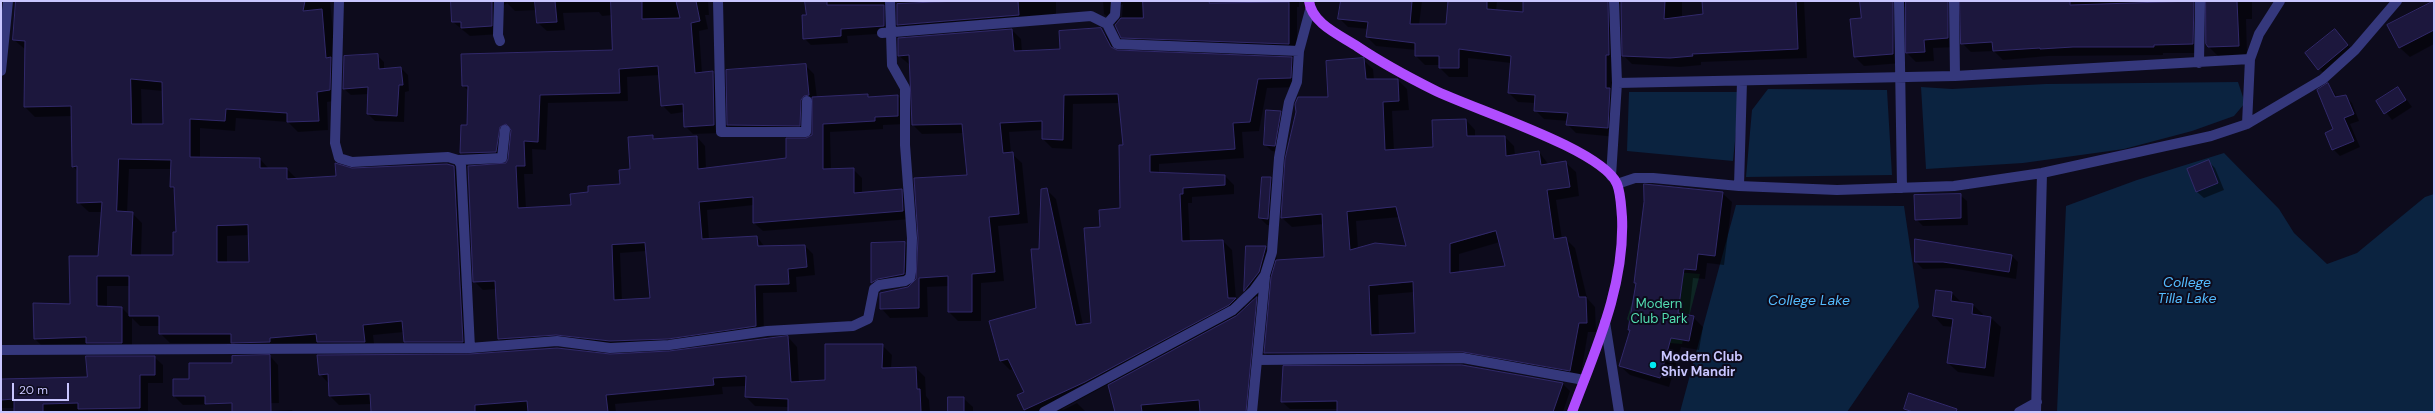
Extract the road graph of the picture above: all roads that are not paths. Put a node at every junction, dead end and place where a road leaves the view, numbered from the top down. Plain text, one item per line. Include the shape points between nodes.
1 (8, 1) edge
2 (339, 1) edge
3 (499, 1) edge
4 (718, 1) edge
5 (890, 1) edge
6 (1116, 1) edge
7 (1614, 1) edge
8 (1899, 1) edge
9 (1954, 1) edge
10 (2200, 1) edge
11 (2280, 1) edge
12 (2397, 1) edge
13 (1310, 6) edge
14 (1107, 24) junction
15 (886, 33) junction
16 (500, 41) dead end
17 (1299, 51) junction
18 (2250, 59) junction
19 (2199, 63) junction
20 (1, 71) edge
21 (1955, 76) junction
22 (1899, 78) junction
23 (1742, 81) junction
24 (1617, 83) junction
25 (808, 101) dead end
26 (2247, 124) junction
27 (505, 130) dead end
28 (458, 160) junction
29 (2042, 173) junction
30 (1614, 180) junction
31 (1739, 186) junction
32 (1902, 188) junction
33 (1265, 275) junction
34 (1605, 322) junction
35 (470, 348) junction
36 (1, 350) edge
37 (1257, 360) junction
38 (1584, 380) junction
39 (2036, 407) edge
40 (1044, 412) edge
41 (1252, 412) edge
42 (1572, 412) edge
43 (1619, 412) edge
44 (2019, 412) edge

1 - 20 street
2 - 28 street via 335,143 339,158 352,162 448,157
3 - 16 street
4 - 25 street via 721,132 806,132
5 - 15 street
6 - 14 street via 1115,15
7 - 24 street
8 - 22 street
9 - 21 street
10 - 19 street
11 - 18 street via 2259,34
12 - 26 street via 2354,50 2323,80
13 - 17 street
13 - 30 main road via 1322,23 1371,55 1435,90 1579,151 1607,169
14 - 15 street via 1091,16
14 - 17 street via 1117,44
15 - 35 street via 892,65 905,88 905,145 912,238 911,272 910,278 905,281 879,285 874,289 868,319 853,326 766,331 669,345 610,348 557,341
17 - 33 street via 1297,82 1290,102 1280,158 1272,252
18 - 19 street
18 - 26 street
19 - 21 street
21 - 22 street
22 - 23 street
22 - 32 street
23 - 24 street
23 - 31 street
24 - 30 street
26 - 29 street via 2212,136
27 - 28 street via 502,158
28 - 35 street via 462,172
29 - 32 street via 1954,186
29 - 39 street
30 - 31 street via 1653,178
30 - 34 main road via 1623,242 1620,268
31 - 32 street via 1837,190
33 - 37 street
33 - 40 street via 1254,290 1233,310
34 - 38 main road
34 - 43 street
35 - 36 street
37 - 38 street via 1463,358
37 - 41 street
38 - 42 main road
39 - 44 street

